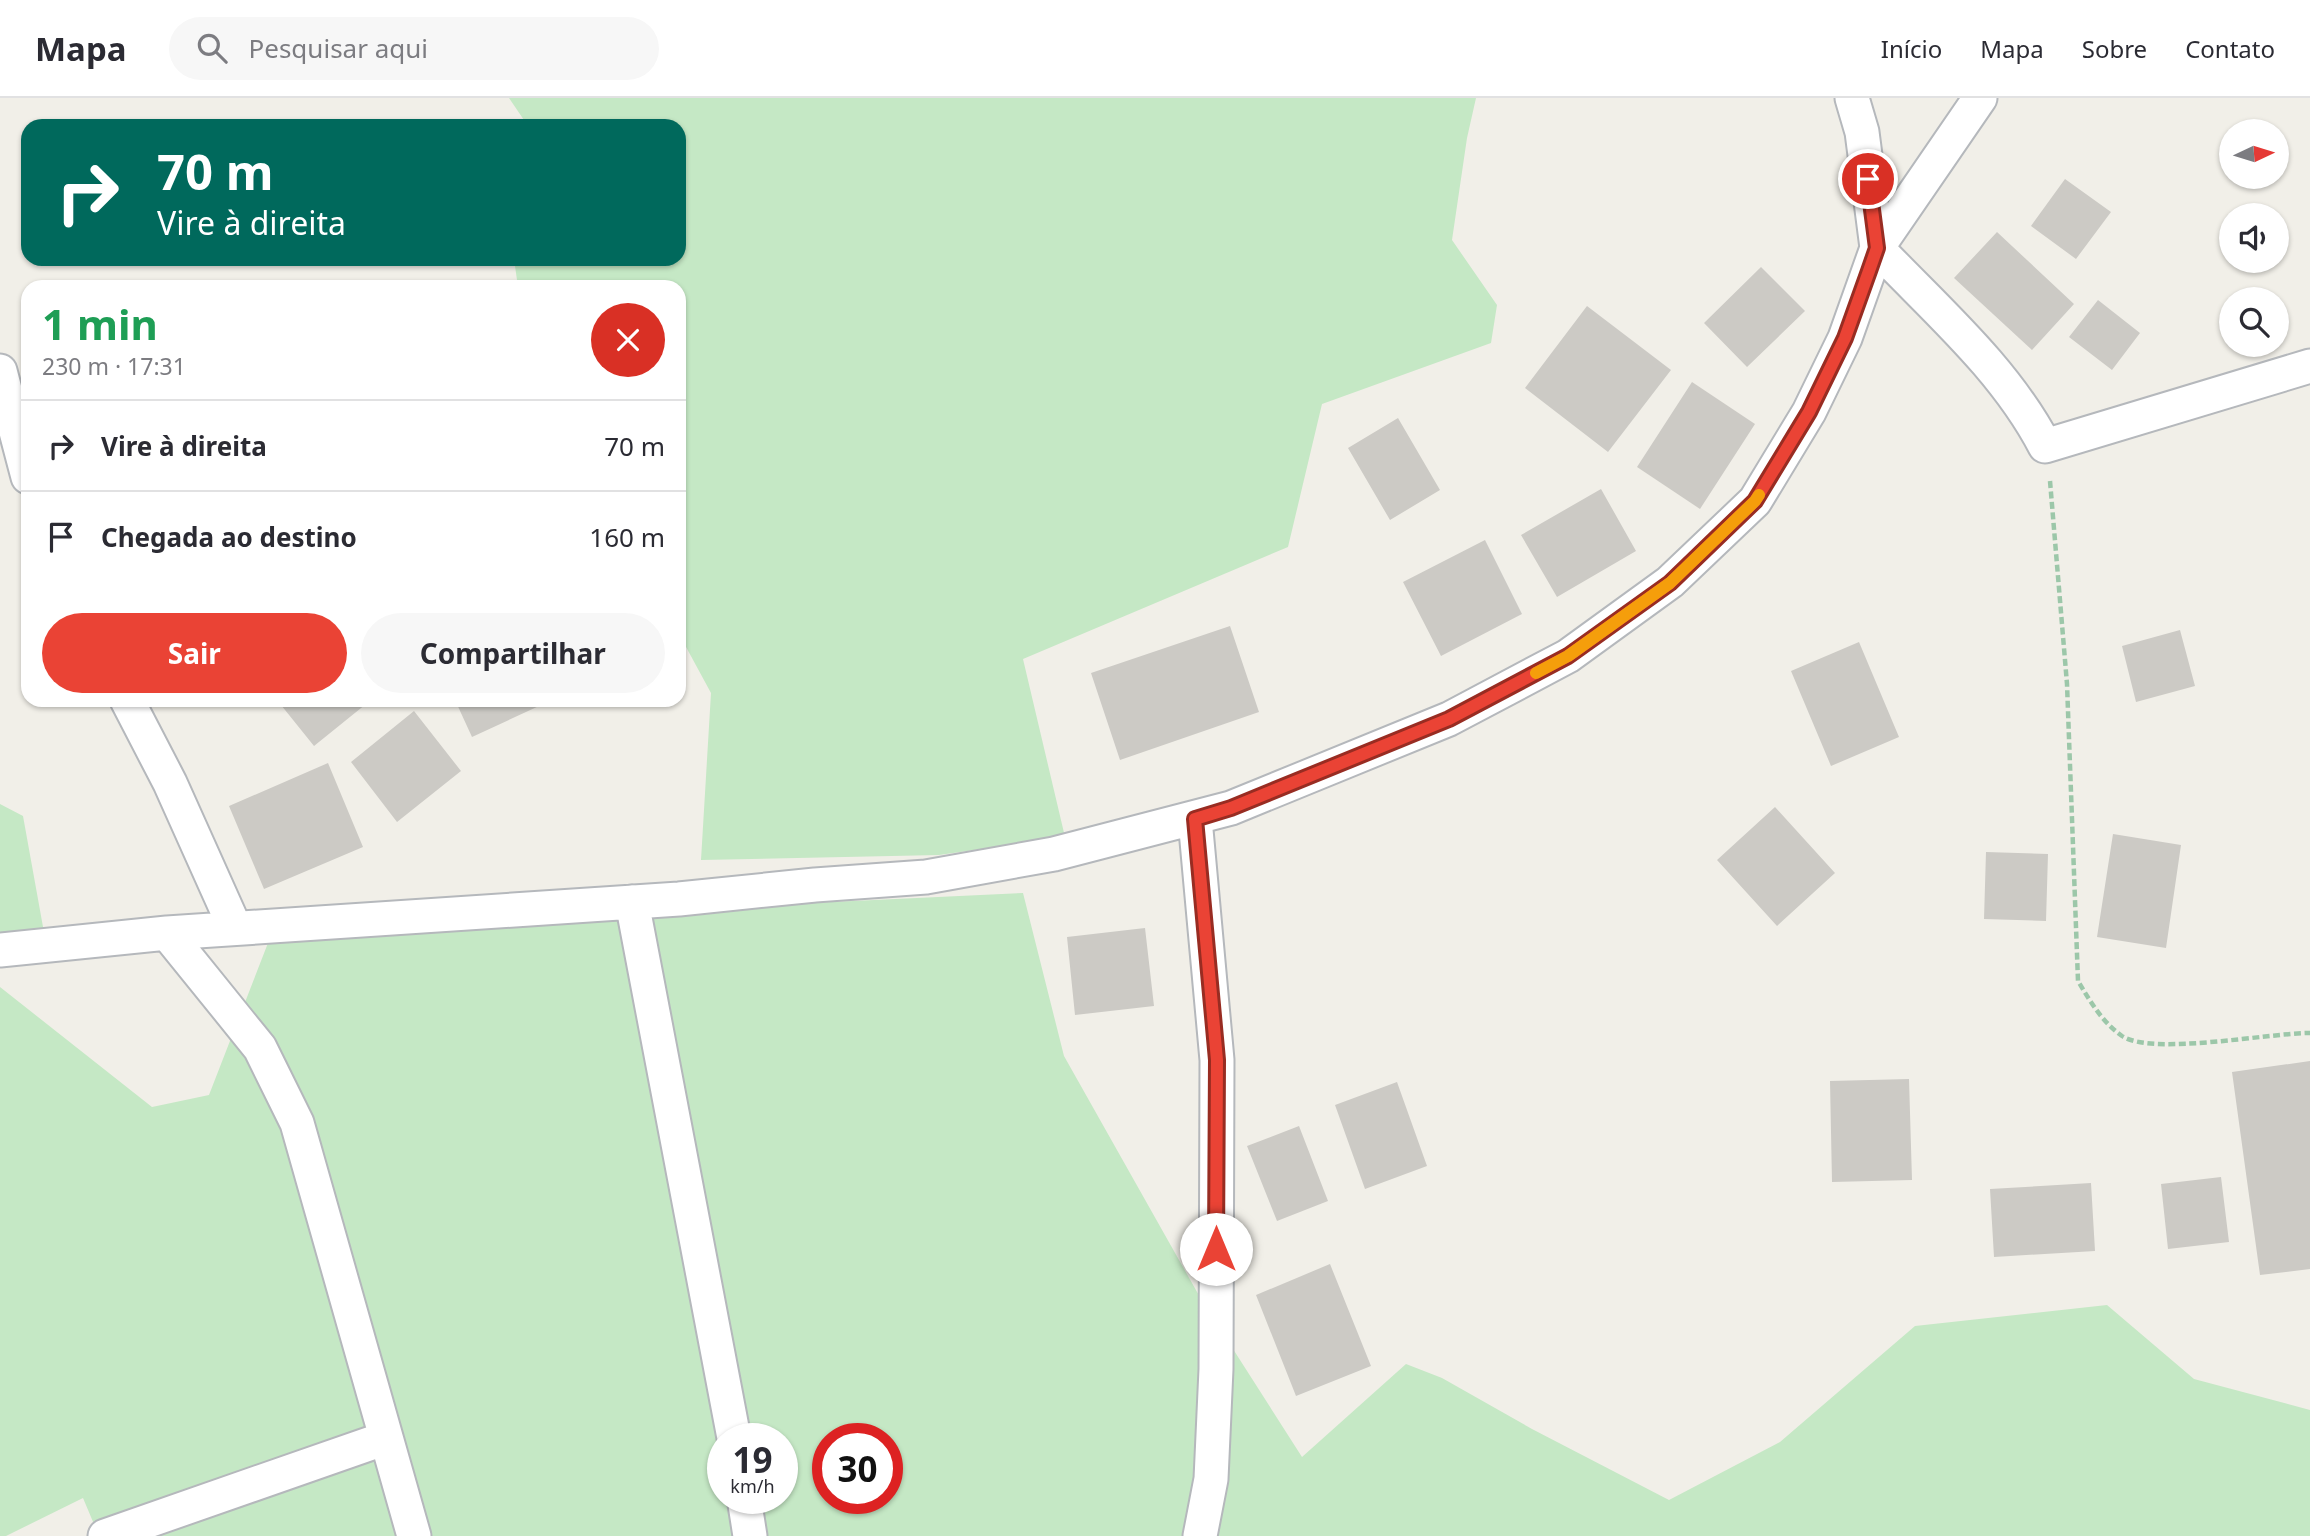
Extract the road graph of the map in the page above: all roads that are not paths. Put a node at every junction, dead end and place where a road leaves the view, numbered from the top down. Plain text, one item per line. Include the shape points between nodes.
1 (1852, 98) edge
2 (1980, 98) edge
3 (1877, 248) junction
4 (2310, 366) edge
5 (0, 371) edge
6 (21, 450) edge
7 (131, 707) edge
8 (1195, 819) junction
9 (632, 902) junction
10 (235, 928) junction
11 (167, 933) junction
12 (0, 950) edge
13 (731, 1423) edge
14 (386, 1438) junction
15 (747, 1514) edge
16 (105, 1536) edge
17 (414, 1536) edge
18 (750, 1536) edge
19 (1200, 1536) edge

1 - 3 street via 1862,132
2 - 3 street
3 - 4 street via 1994,370 2030,417 2045,446
3 - 8 street via 1845,338 1815,400 1755,501 1670,583 1568,656 1449,719
5 - 6 street
7 - 10 street
8 - 9 street via 1054,854 926,877
8 - 19 street via 1217,1060 1216,1369 1211,1479
9 - 10 street
9 - 13 street
10 - 11 street
11 - 12 street
11 - 14 street via 260,1048 297,1123
14 - 16 street
14 - 17 street
15 - 18 street

